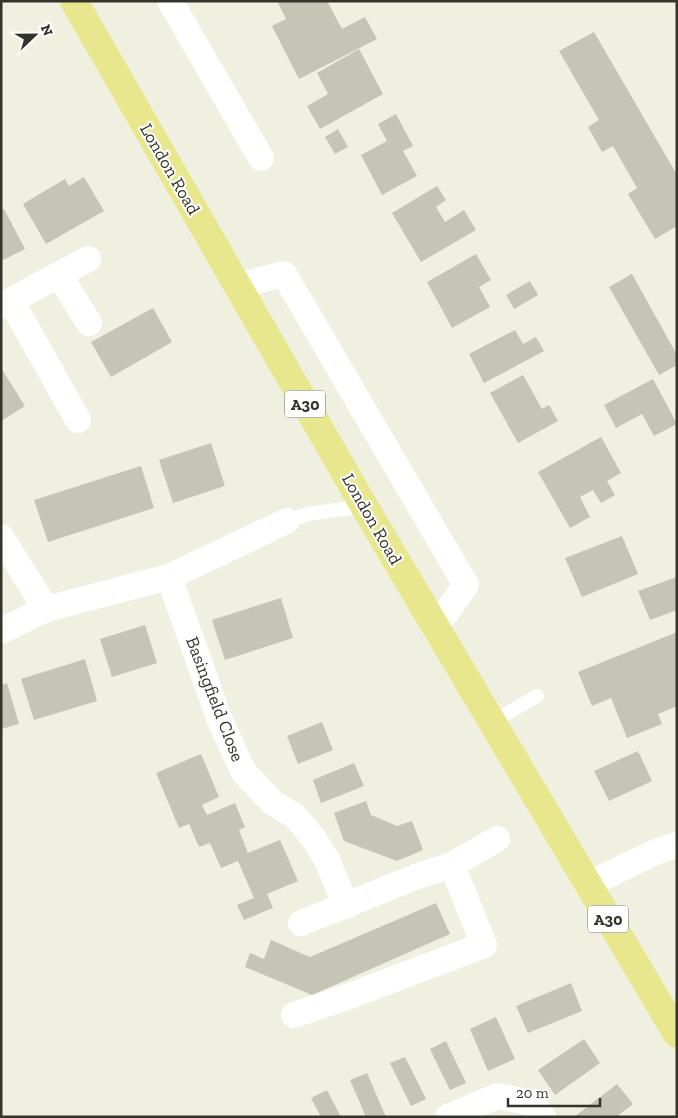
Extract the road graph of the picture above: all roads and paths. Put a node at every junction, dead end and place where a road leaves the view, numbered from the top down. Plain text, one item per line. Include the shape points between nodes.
1 (74, 1) edge
2 (170, 1) edge
3 (261, 158) dead end
4 (88, 259) dead end
5 (60, 275) junction
6 (237, 286) junction
7 (6, 304) edge
8 (89, 323) dead end
9 (78, 420) dead end
10 (364, 506) junction
11 (286, 521) joint
12 (1, 537) edge
13 (169, 577) junction
14 (46, 609) junction
15 (436, 627) junction
16 (1, 631) edge
17 (537, 696) dead end
18 (492, 722) junction
19 (497, 839) dead end
20 (677, 846) edge
21 (452, 865) junction
22 (588, 885) junction
23 (346, 906) junction
24 (301, 923) dead end
25 (294, 1015) dead end
26 (677, 1034) edge
27 (448, 1117) edge
28 (543, 1117) edge

1 - 6 main road, London Road / A30
2 - 3 street
4 - 5 street
5 - 7 street
5 - 8 street
6 - 10 main road, London Road / A30
6 - 15 street via 284,274 466,585
7 - 9 street
10 - 11 lane via 308,514
10 - 15 main road, London Road / A30
11 - 13 street
12 - 14 street
13 - 14 street
13 - 23 street, Basingfield Close via 219,718 243,771 272,802 295,816 314,839 328,860
14 - 16 street
15 - 18 main road, London Road / A30
17 - 18 lane
18 - 22 main road, London Road / A30
19 - 21 street
20 - 22 street via 658,851
21 - 23 street
21 - 25 street via 484,945
22 - 26 main road, London Road / A30
23 - 24 street
27 - 28 street via 498,1096 532,1103

